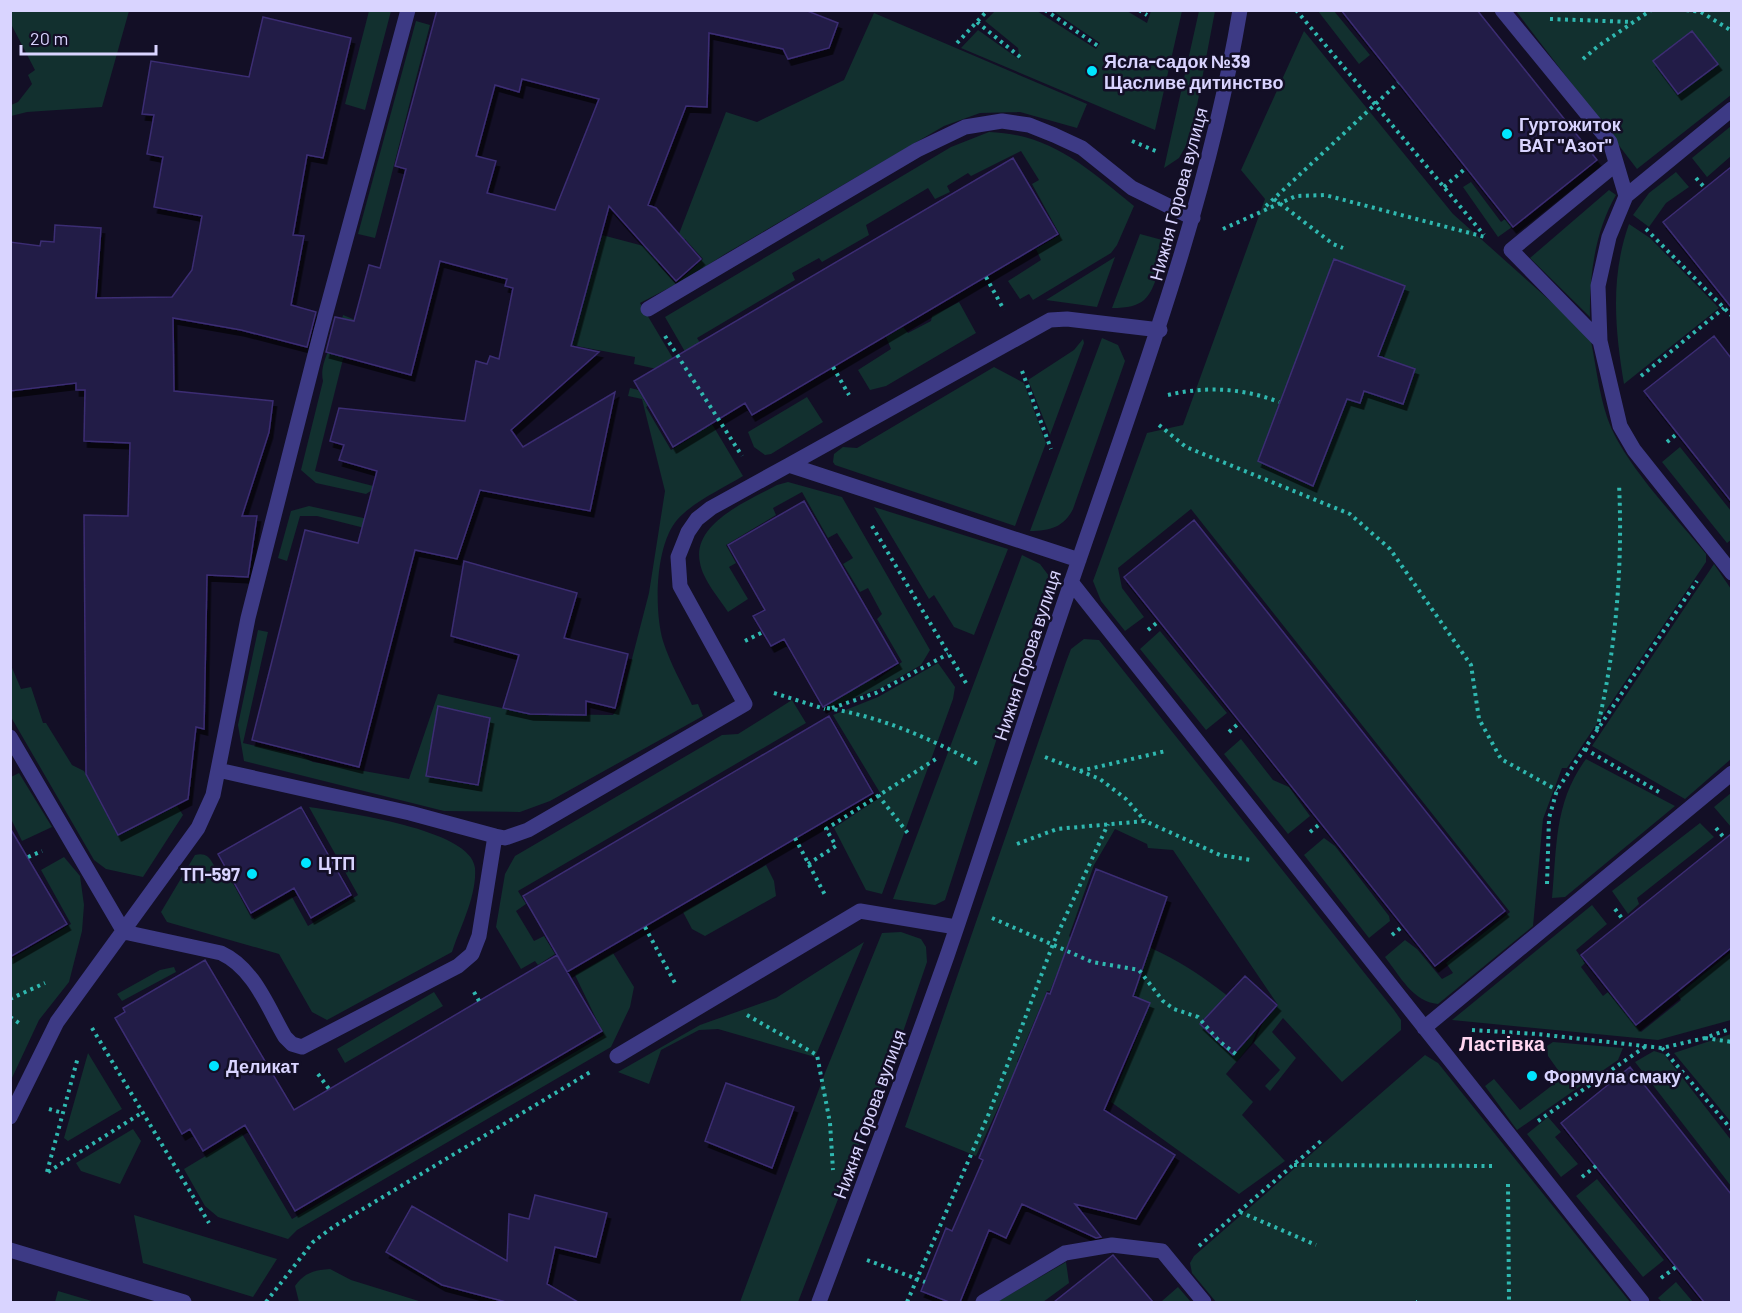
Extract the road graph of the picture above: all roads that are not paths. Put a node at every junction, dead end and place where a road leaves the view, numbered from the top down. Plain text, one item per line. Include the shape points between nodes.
1 (408, 10) edge
2 (1240, 10) edge
3 (1502, 10) edge
4 (1731, 109) edge
5 (1616, 164) junction
6 (1623, 204) junction
7 (1193, 218) junction
8 (648, 309) road end
9 (1160, 330) junction
10 (1599, 341) junction
11 (789, 465) junction
12 (1079, 560) junction
13 (1731, 573) edge
14 (1071, 582) junction
15 (10, 737) edge
16 (218, 770) junction
17 (1731, 773) edge
18 (495, 836) junction
19 (956, 927) junction
20 (124, 932) junction
21 (1424, 1028) junction
22 (617, 1056) road end
23 (10, 1117) edge
24 (10, 1250) edge
25 (184, 1302) edge
26 (819, 1302) edge
27 (983, 1302) edge
28 (1203, 1302) edge
29 (1642, 1302) edge

1 - 16 street via 248,618
2 - 7 street, Нижня Горова вулиця via 1220,118
3 - 5 street via 1610,142
4 - 6 street
5 - 6 street
5 - 10 street via 1511,250
6 - 10 street via 1609,237 1598,286
7 - 8 street via 1132,188 1082,148 1029,125 1002,121 965,127 917,150
7 - 9 street, Нижня Горова вулиця
9 - 11 street via 1050,320
9 - 12 street, Нижня Горова вулиця
10 - 13 street via 1620,426 1634,450
11 - 12 street
11 - 18 street via 697,519 678,557 680,586 745,704 528,830 505,838
12 - 14 street, Нижня Горова вулиця
14 - 19 street, Нижня Горова вулиця
14 - 21 street
15 - 20 street
16 - 18 street
16 - 20 street via 213,795 198,828
17 - 21 street
18 - 20 street via 479,936 472,954 458,966 302,1047 285,1037 249,975 232,958
19 - 22 street via 860,911
19 - 26 street, Нижня Горова вулиця
20 - 23 street via 47,1039
21 - 29 street
24 - 25 street
27 - 28 street via 1065,1253 1112,1245 1162,1251

